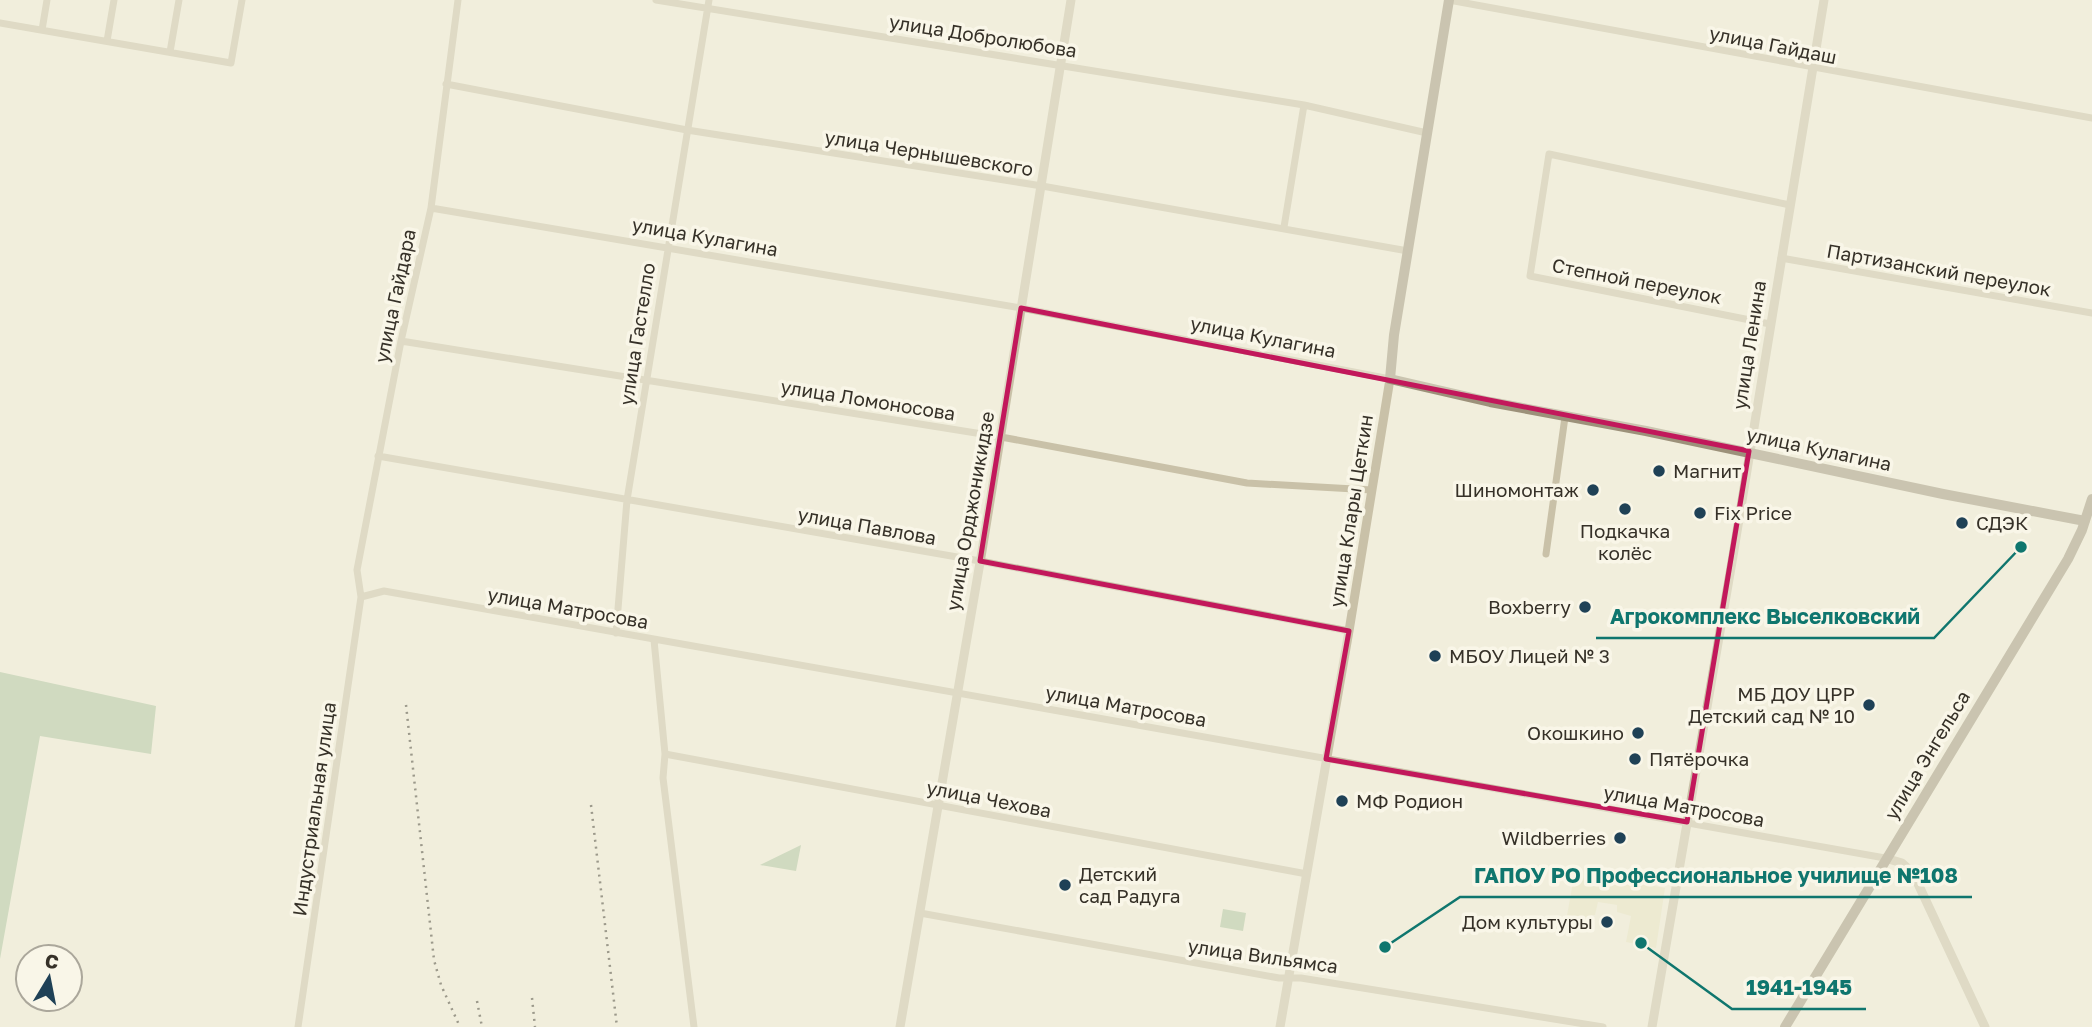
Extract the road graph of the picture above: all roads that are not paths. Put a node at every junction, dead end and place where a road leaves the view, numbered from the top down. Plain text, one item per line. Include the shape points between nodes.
1 (47, 0) edge
2 (114, 0) edge
3 (179, 0) edge
4 (242, 0) edge
5 (458, 0) edge
6 (656, 0) edge
7 (709, 0) edge
8 (1071, 0) edge
9 (1449, 0) edge
10 (1824, 0) edge
11 (707, 9) junction
12 (0, 23) edge
13 (42, 30) junction
14 (107, 41) junction
15 (170, 52) junction
16 (1061, 64) junction
17 (1813, 68) junction
18 (446, 84) junction
19 (1304, 105) junction
20 (2092, 118) edge
21 (687, 130) junction
22 (1427, 133) junction
23 (1042, 187) junction
24 (1790, 205) junction
25 (431, 208) junction
26 (1284, 228) junction
27 (667, 248) junction
28 (1408, 251) junction
29 (1781, 258) junction
30 (1021, 308) junction
31 (2092, 313) edge
32 (1770, 324) junction
33 (401, 341) junction
34 (1390, 379) junction
35 (646, 380) junction
36 (1565, 417) junction
37 (1001, 437) junction
38 (1749, 451) junction
39 (378, 456) junction
40 (1372, 490) junction
41 (2092, 499) edge
42 (627, 500) junction
43 (2085, 521) junction
44 (1546, 554) dead end
45 (980, 561) junction
46 (361, 597) junction
47 (1349, 631) junction
48 (616, 634) junction
49 (654, 640) junction
50 (957, 691) junction
51 (665, 754) junction
52 (1326, 759) junction
53 (939, 806) junction
54 (1687, 822) junction
55 (1885, 858) junction
56 (1307, 874) junction
57 (920, 913) junction
58 (1288, 978) junction
59 (298, 1027) edge
60 (694, 1027) edge
61 (900, 1027) edge
62 (1280, 1027) edge
63 (1603, 1027) edge
64 (1652, 1027) edge
65 (1785, 1027) edge
66 (1985, 1027) edge

1 - 13 street
2 - 14 street
3 - 15 street
4 - 15 street via 232,63
5 - 18 street, улица Гайдара
6 - 11 street, улица Добролюбова
7 - 11 street, улица Гастелло
8 - 16 street, улица Орджоникидзе
9 - 17 street, улица Гайдаш
9 - 22 main road, улица Клары Цеткин
10 - 17 street, улица Ленина
11 - 16 street, улица Добролюбова
11 - 21 street, улица Гастелло
12 - 13 street
13 - 14 street
14 - 15 street
16 - 19 street, улица Добролюбова
16 - 23 street, улица Орджоникидзе
17 - 20 street, улица Гайдаш
17 - 24 street, улица Ленина
18 - 21 street, улица Чернышевского
18 - 25 street, улица Гайдара
19 - 22 street, улица Добролюбова
19 - 26 street
21 - 23 street, улица Чернышевского
21 - 27 street, улица Гастелло
22 - 28 main road, улица Клары Цеткин
23 - 26 street, улица Чернышевского
23 - 30 street, улица Орджоникидзе
24 - 29 street, улица Ленина
24 - 32 street, Степной переулок via 1549,154 1530,276
25 - 27 street, улица Кулагина
25 - 33 street, улица Гайдара
26 - 28 street, улица Чернышевского
27 - 30 street, улица Кулагина
27 - 35 street, улица Гастелло
28 - 34 main road, улица Клары Цеткин
29 - 31 street, Партизанский переулок
29 - 32 street, улица Ленина
30 - 34 street, улица Кулагина
30 - 37 street, улица Орджоникидзе
32 - 38 street, улица Ленина
33 - 35 street, улица Ломоносова
33 - 39 street, улица Гайдара
34 - 36 main road, улица Кулагина
34 - 40 street, улица Клары Цеткин
35 - 37 street, улица Ломоносова
35 - 42 street, улица Гастелло
36 - 38 main road, улица Кулагина
36 - 44 street
37 - 40 street, улица Ломоносова via 1247,483
37 - 45 street, улица Орджоникидзе
38 - 43 main road, улица Кулагина
38 - 54 street, улица Ленина
39 - 42 street, улица Павлова
39 - 46 street, улица Гайдара via 357,569
40 - 47 street, улица Клары Цеткин
41 - 43 main road, улица Энгельса
42 - 45 street, улица Павлова
42 - 48 street, улица Гастелло
43 - 55 main road, улица Энгельса via 2068,559
45 - 47 street, улица Павлова
45 - 50 street, улица Орджоникидзе
46 - 48 street, улица Матросова via 384,591
46 - 59 street, Индустриальная улица
47 - 52 street, улица Клары Цеткин
48 - 49 street, улица Матросова
49 - 50 street, улица Матросова
49 - 51 street
50 - 52 street, улица Матросова
50 - 53 street, улица Орджоникидзе
51 - 53 street, улица Чехова
51 - 60 street via 663,778
52 - 54 street, улица Матросова
52 - 56 street, улица Клары Цеткин
53 - 56 street, улица Чехова
53 - 57 street, улица Орджоникидзе
54 - 55 street, улица Матросова
54 - 64 street, улица Ленина
55 - 65 main road, улица Энгельса
55 - 66 street via 1902,863 1913,873
56 - 58 street, улица Клары Цеткин
57 - 58 street, улица Вильямса
57 - 61 street, улица Орджоникидзе
58 - 62 street, улица Клары Цеткин
58 - 63 street, улица Вильямса

